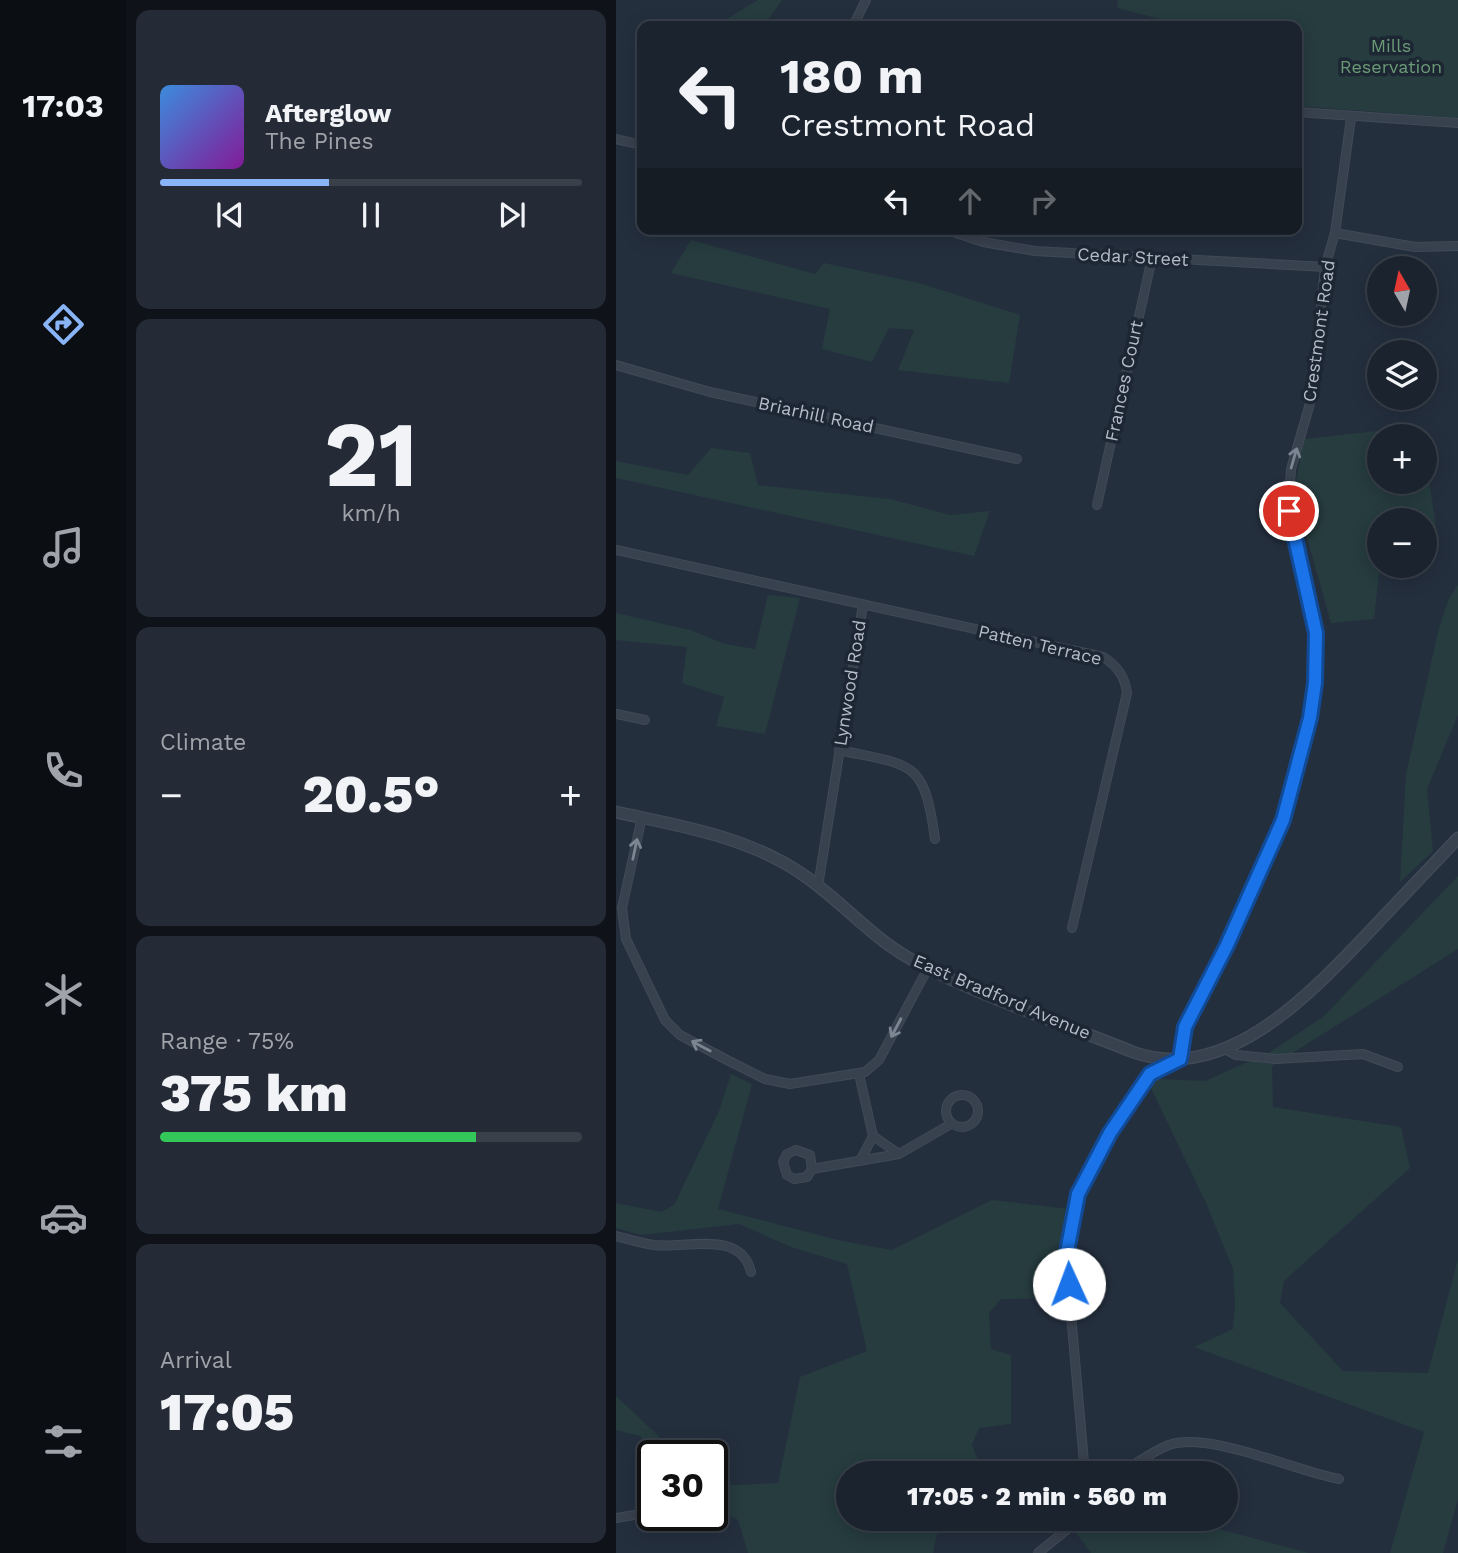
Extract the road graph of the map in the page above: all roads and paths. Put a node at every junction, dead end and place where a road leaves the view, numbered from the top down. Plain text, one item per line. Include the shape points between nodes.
1 (866, 0) edge
2 (856, 21) edge
3 (1302, 113) edge
4 (1351, 118) junction
5 (1458, 124) edge
6 (616, 139) edge
7 (637, 144) edge
8 (1335, 233) junction
9 (967, 235) edge
10 (1458, 246) edge
11 (1152, 258) junction
12 (1325, 267) junction
13 (616, 365) edge
14 (1017, 459) dead end
15 (1097, 505) dead end
16 (616, 550) edge
17 (863, 605) junction
18 (616, 714) edge
19 (645, 720) dead end
20 (839, 750) junction
21 (616, 812) edge
22 (642, 817) junction
23 (1458, 838) edge
24 (935, 839) dead end
25 (818, 886) junction
26 (1072, 928) dead end
27 (928, 968) junction
28 (1223, 1048) junction
29 (1180, 1059) junction
30 (1398, 1067) dead end
31 (859, 1074) junction
32 (951, 1124) junction
33 (873, 1136) junction
34 (899, 1154) junction
35 (860, 1161) junction
36 (813, 1169) dead end
37 (616, 1236) edge
38 (751, 1272) dead end
39 (1084, 1461) edge
40 (1139, 1461) edge
41 (1339, 1479) dead end
42 (637, 1514) edge
43 (616, 1518) edge
44 (1065, 1531) edge
45 (1038, 1553) edge

1 - 2 street
3 - 4 street
4 - 5 street
4 - 8 street, Crestmont Road
6 - 7 street
8 - 10 street via 1415,247
8 - 12 street, Crestmont Road
9 - 11 street, Cedar Street via 1026,250
11 - 12 street, Cedar Street
11 - 15 street, Frances Court
29 -> 12 street, Crestmont Road via 1185,1027 1283,820 1310,718 1316,633 1289,511 1291,469 1313,393
13 - 14 street, Briarhill Road via 710,392
16 - 17 street, Lynwood Road
17 - 20 street, Lynwood Road
17 - 26 street, Patten Terrace via 1103,657 1121,674 1126,694
18 - 19 street
20 - 24 street via 895,762 915,773 929,797
20 - 25 street, Lynwood Road
21 - 22 street, East Bradford Avenue
22 - 25 street, East Bradford Avenue via 746,844
31 -> 22 street via 780,1083 686,1039 665,1020 623,927
23 - 28 street, East Bradford Avenue via 1311,994
25 - 27 street, East Bradford Avenue via 859,924
27 - 29 street, East Bradford Avenue via 1143,1055
27 -> 31 street via 879,1060
28 - 29 street, East Bradford Avenue
28 - 30 street via 1236,1055 1276,1059 1363,1054
29 - 39 street via 1150,1074 1110,1133 1078,1194 1066,1257
31 - 33 street
32 - 32 street via 961,1128 976,1121 978,1105 971,1097 960,1095 951,1100 946,1109
32 - 34 street
33 - 34 street
33 - 35 street
34 - 35 street
35 - 36 street
37 - 38 street via 654,1245 724,1244 740,1251
40 - 41 street via 1168,1445 1186,1442 1255,1454 1313,1475
42 - 43 street
44 - 45 street

